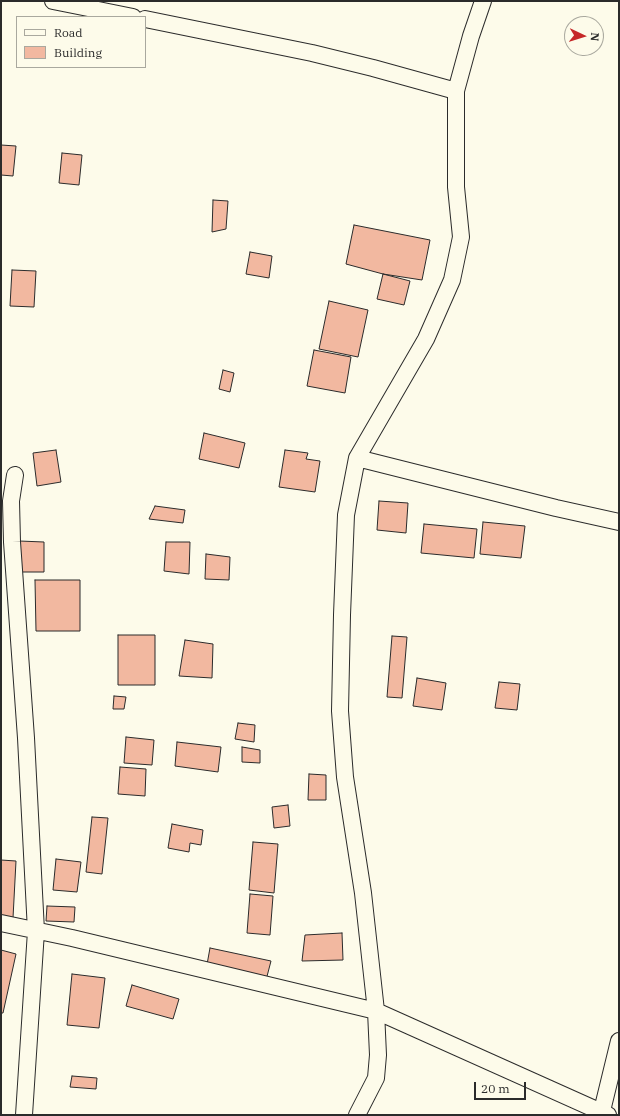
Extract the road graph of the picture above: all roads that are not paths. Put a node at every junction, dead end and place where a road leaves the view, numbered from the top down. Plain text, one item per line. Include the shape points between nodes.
1 (53, 1) edge
2 (483, 1) edge
3 (128, 16) edge
4 (146, 20) edge
5 (456, 91) junction
6 (357, 458) junction
7 (15, 475) dead end
8 (619, 522) edge
9 (1, 923) edge
10 (36, 931) junction
11 (376, 1011) junction
12 (619, 1041) edge
13 (603, 1114) edge
14 (24, 1115) edge
15 (357, 1115) edge

1 - 3 street
2 - 5 street
4 - 5 street via 312,53
5 - 6 street via 456,187 462,237 452,280 426,339
6 - 8 street
6 - 11 street via 346,515 340,711 345,777 363,893
7 - 10 street via 11,501 12,542
9 - 10 street
10 - 11 street
10 - 14 street
11 - 13 street
11 - 15 street via 376,1078
12 - 13 street

